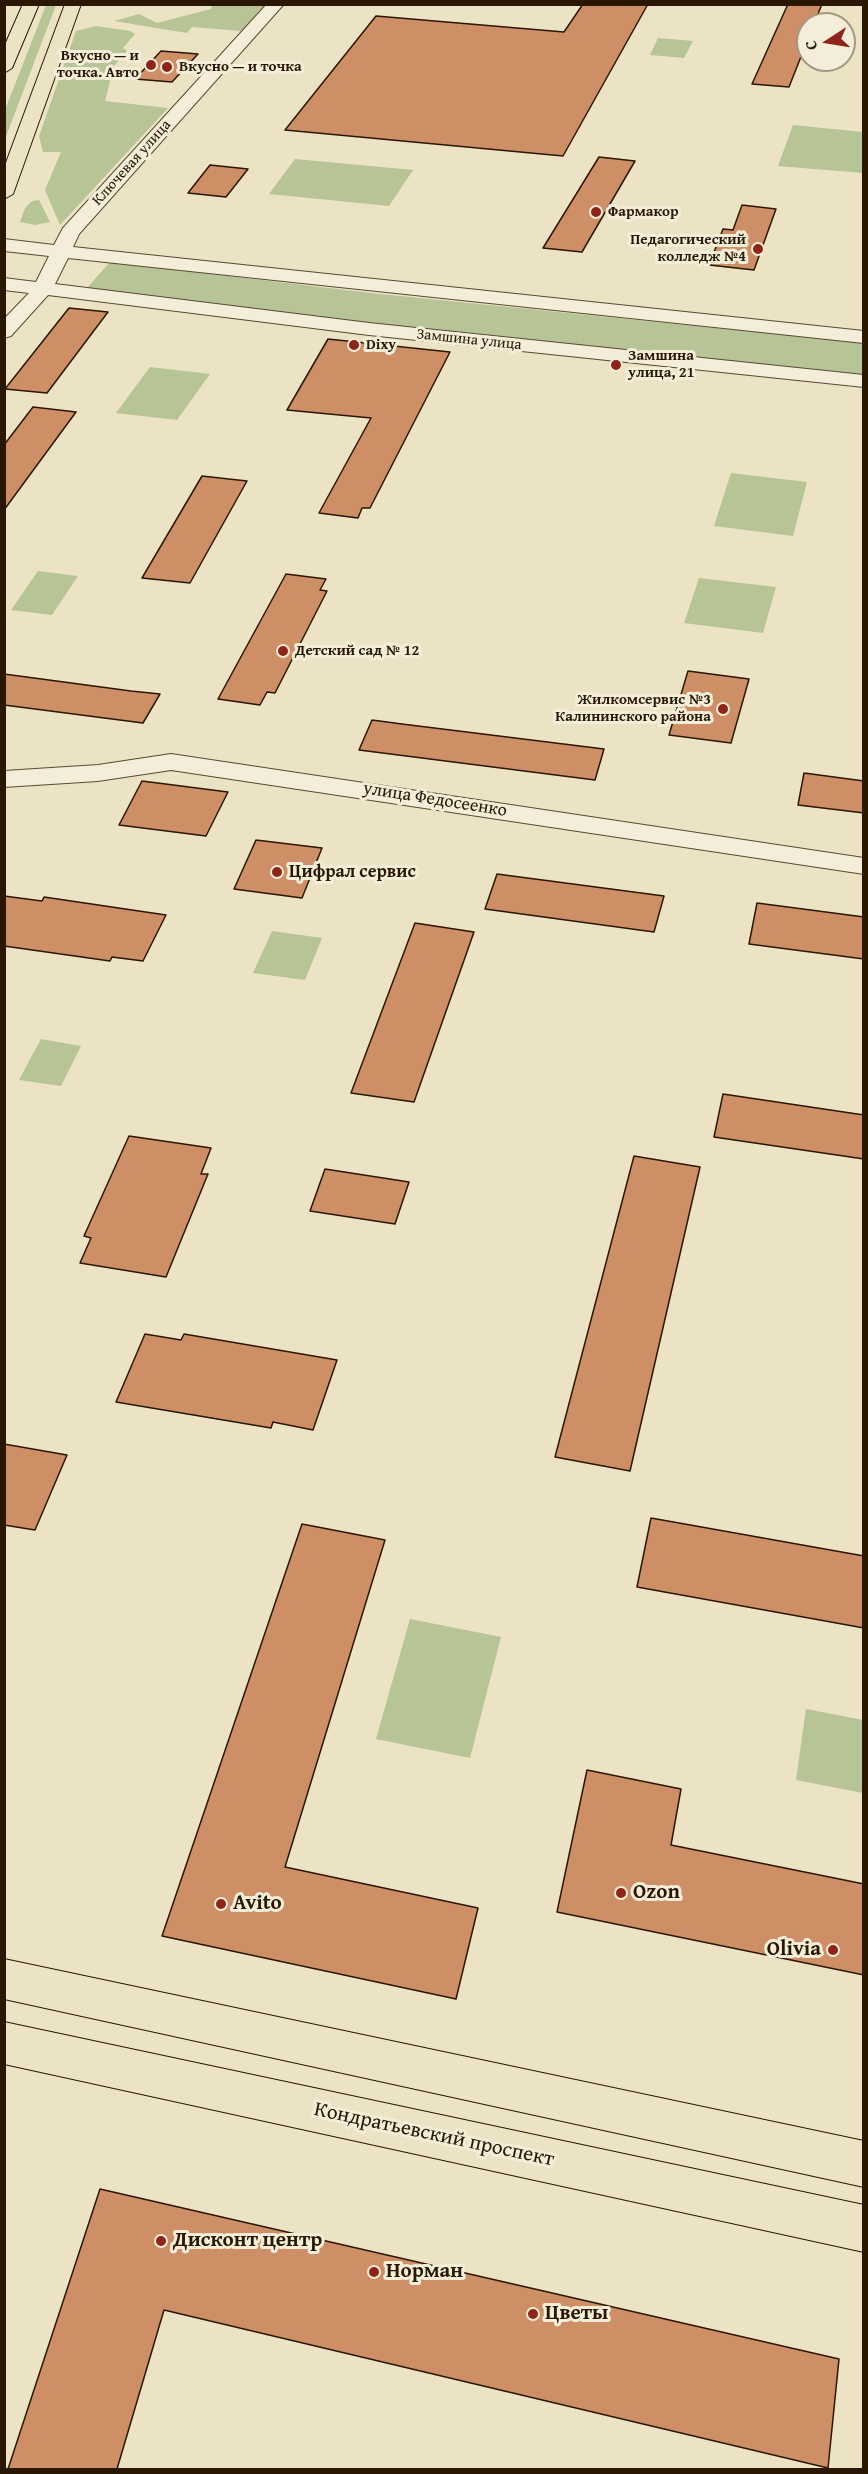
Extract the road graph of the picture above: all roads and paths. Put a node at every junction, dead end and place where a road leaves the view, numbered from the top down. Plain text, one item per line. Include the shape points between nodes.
1 (31, 4) edge
2 (73, 4) edge
3 (276, 4) edge
4 (4, 68) edge
5 (4, 194) edge
6 (4, 245) edge
7 (62, 250) junction
8 (4, 284) edge
9 (43, 289) junction
10 (4, 332) edge
11 (864, 337) edge
12 (864, 381) edge
13 (4, 779) edge
14 (864, 866) edge
15 (4, 1979) edge
16 (4, 2043) edge
17 (864, 2164) edge
18 (864, 2229) edge

1 - 4 main road
2 - 5 main road
3 - 7 street, Ключевая улица via 73,228
6 - 7 street
7 - 9 street, Ключевая улица
7 - 11 street via 364,286
8 - 9 street, Замшина улица
9 - 10 street, Ключевая улица
9 - 12 street, Замшина улица via 345,326
13 - 14 street, улица Федосеенко via 98,773 171,762
15 - 17 main road
16 - 18 main road, Кондратьевский проспект

